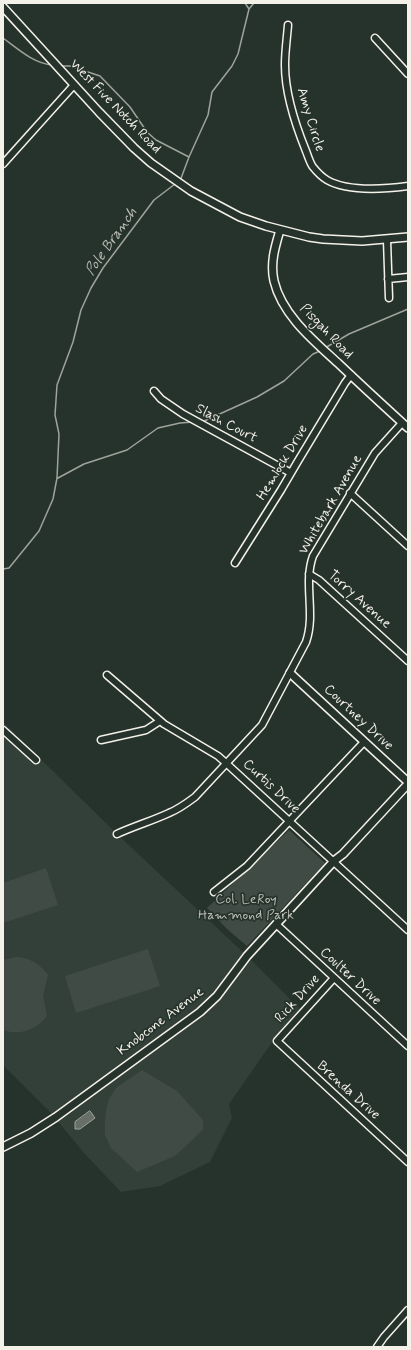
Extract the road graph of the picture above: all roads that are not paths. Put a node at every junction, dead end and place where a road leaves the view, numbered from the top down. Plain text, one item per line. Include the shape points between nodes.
1 (3, 7) edge
2 (288, 25) dead end
3 (374, 38) dead end
4 (408, 74) edge
5 (74, 86) junction
6 (3, 164) edge
7 (408, 186) edge
8 (280, 230) junction
9 (408, 237) edge
10 (387, 240) junction
11 (408, 277) edge
12 (388, 279) junction
13 (389, 298) dead end
14 (351, 375) junction
15 (154, 391) dead end
16 (402, 423) junction
17 (408, 428) edge
18 (290, 473) junction
19 (350, 493) junction
20 (408, 546) edge
21 (235, 563) dead end
22 (309, 574) junction
23 (408, 662) edge
24 (290, 673) junction
25 (107, 676) dead end
26 (160, 722) junction
27 (3, 730) edge
28 (101, 740) dead end
29 (364, 742) junction
30 (36, 760) dead end
31 (227, 764) junction
32 (408, 783) edge
33 (290, 821) junction
34 (117, 834) dead end
35 (334, 861) junction
36 (214, 892) dead end
37 (276, 924) junction
38 (408, 930) edge
39 (334, 978) junction
40 (281, 1037) joint
41 (408, 1046) edge
42 (3, 1147) edge
43 (408, 1162) edge
44 (408, 1310) edge
45 (377, 1347) edge

1 - 5 street, West Five Notch Road
2 - 7 street, Amy Circle via 285,66 288,90 302,142 312,166 326,179 342,186
3 - 4 street
5 - 6 street
5 - 8 street, West Five Notch Road via 156,167 213,204 240,217
8 - 10 street, West Five Notch Road via 323,239
8 - 14 street, Pisgah Road via 272,264 274,280 281,297 300,325
9 - 10 street, West Five Notch Road
10 - 12 street
11 - 12 street
12 - 13 street
14 - 16 street, Pisgah Road
14 - 18 street, Hemlock Drive
15 - 18 street, Slash Court via 183,414
16 - 17 street, Pisgah Road
16 - 19 street, Whitebark Avenue via 375,453
18 - 21 street, Hemlock Drive via 282,490
19 - 20 street
19 - 22 street, Whitebark Avenue via 313,556
22 - 23 street, Torry Avenue via 319,580
22 - 24 street, Whitebark Avenue via 309,633
24 - 29 street, Courtney Drive
24 - 31 street, Whitebark Avenue via 262,725
25 - 26 street, Curtis Drive
26 - 28 street via 146,730
26 - 31 street, Curtis Drive
27 - 30 street
29 - 32 street, Courtney Drive
29 - 33 street
31 - 33 street, Curtis Drive
31 - 34 street, Whitebark Avenue via 184,805
32 - 35 street, Knobcone Avenue
33 - 35 street, Curtis Drive
33 - 36 street via 247,866
35 - 37 street, Knobcone Avenue
35 - 38 street, Curtis Drive
37 - 39 street, Coulter Drive
37 - 42 street, Knobcone Avenue via 247,956 217,996 200,1012 56,1116 31,1133
39 - 40 street, Rick Drive
39 - 41 street, Coulter Drive
40 - 43 street, Brenda Drive via 277,1041
44 - 45 street

